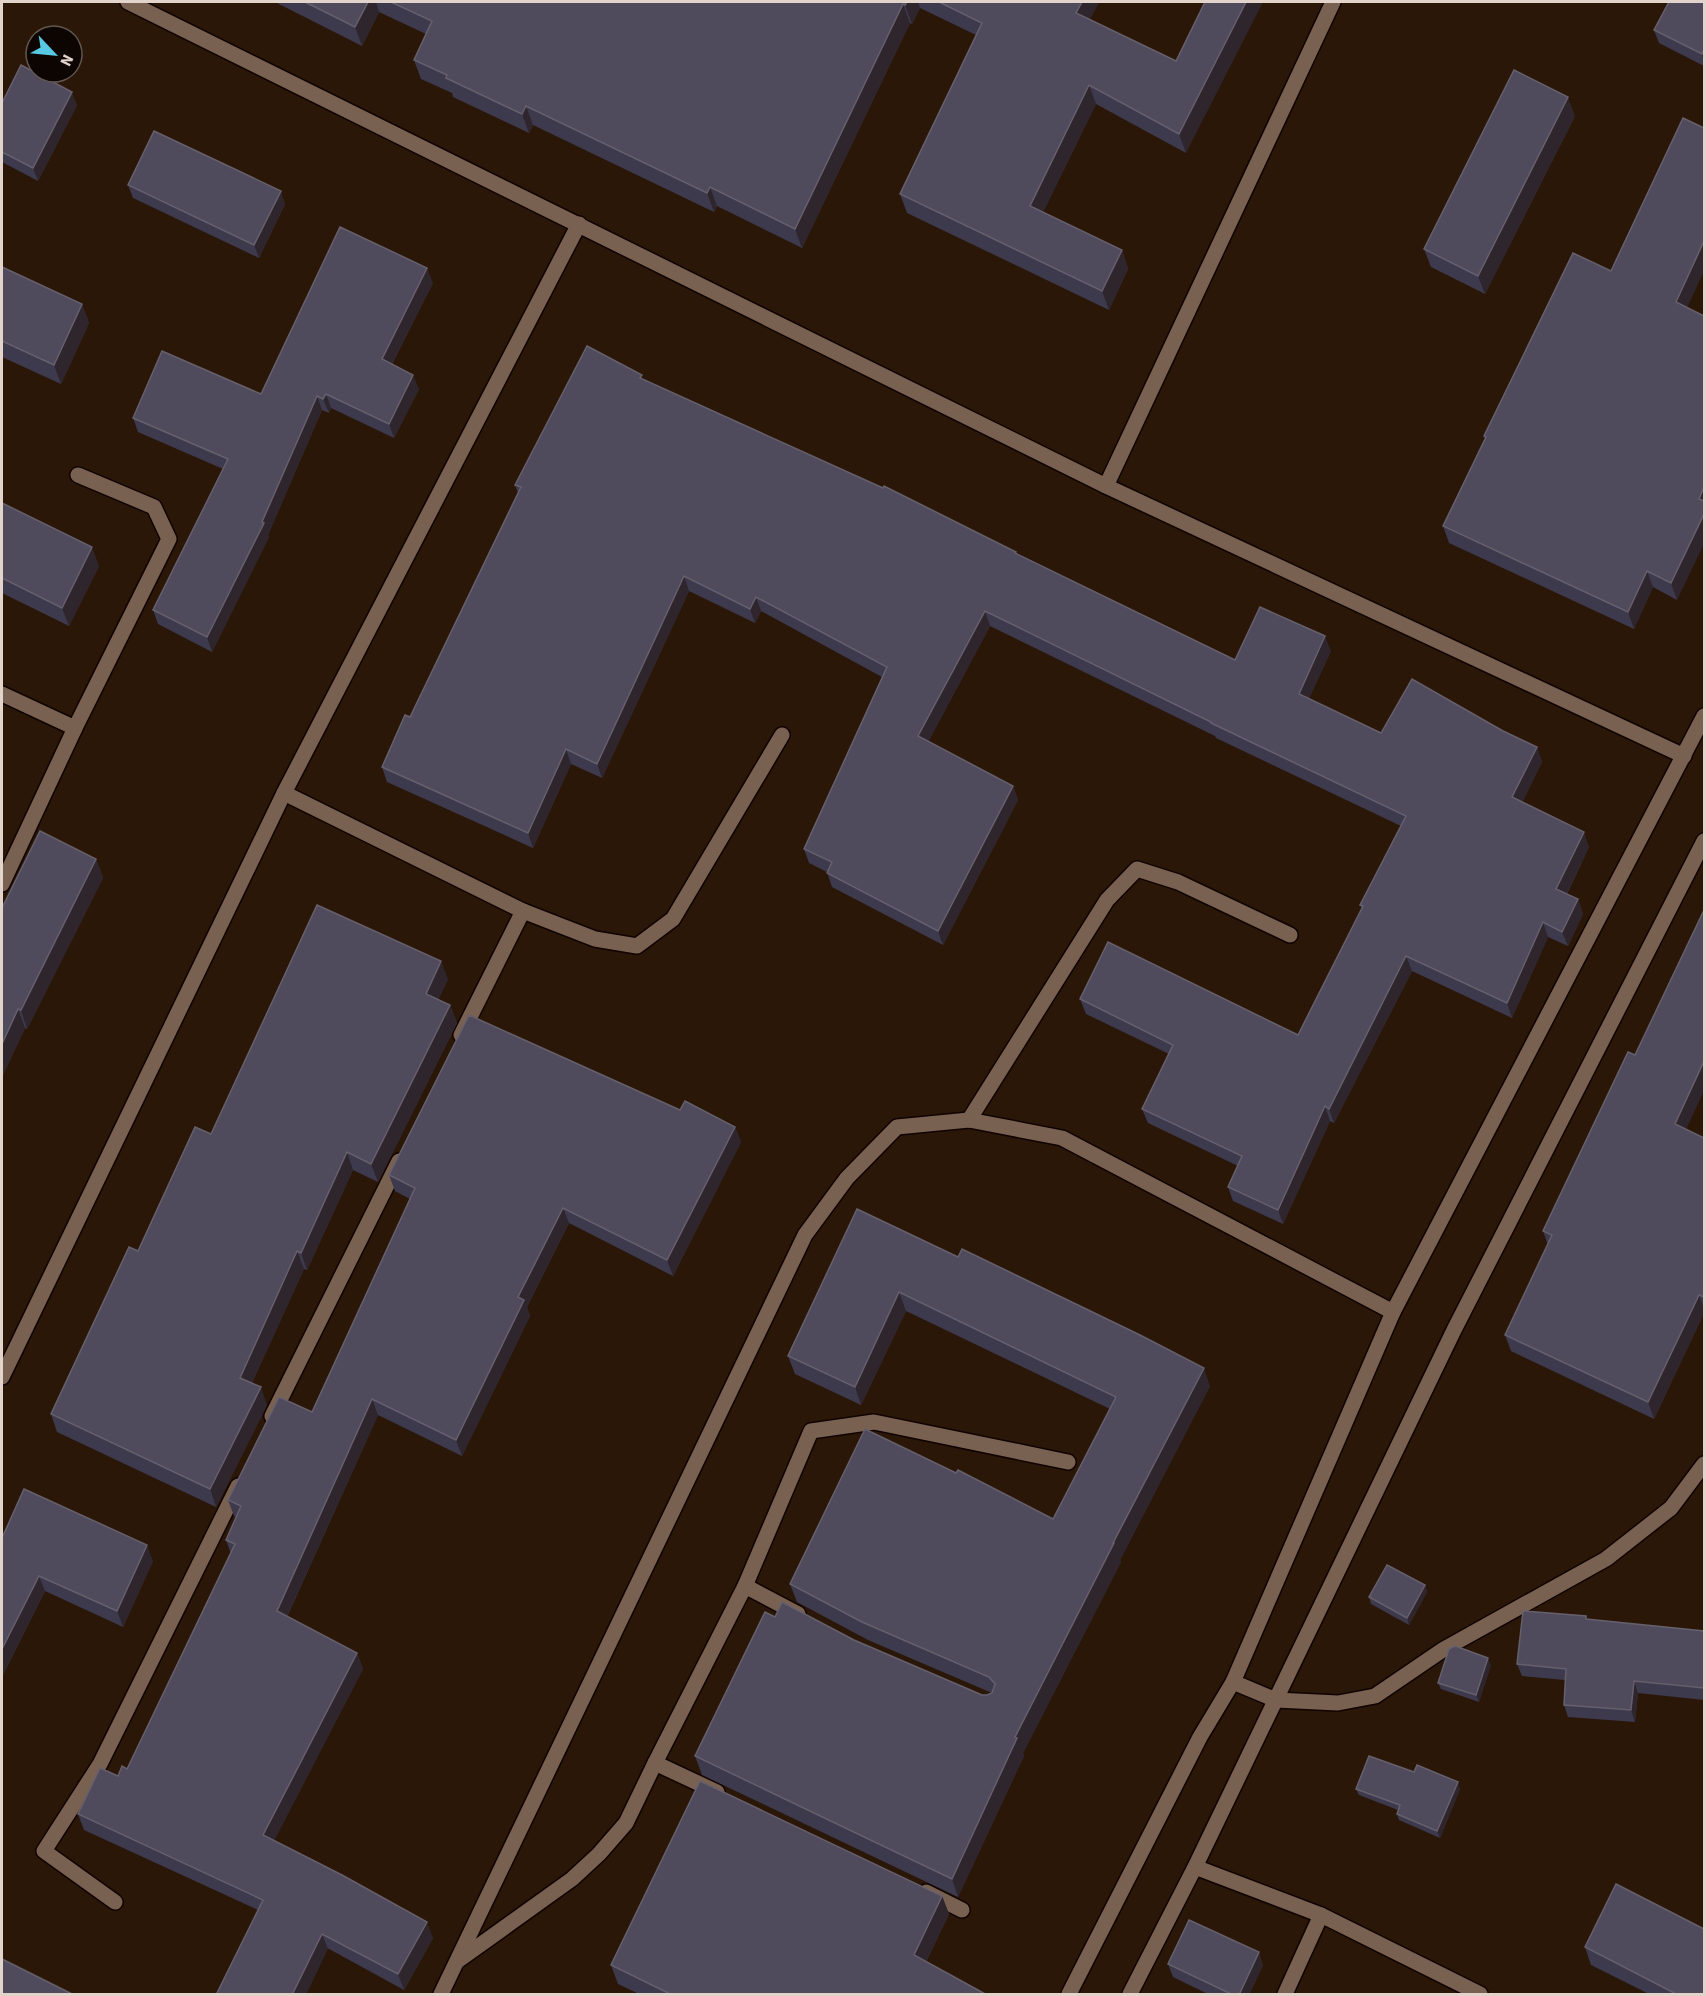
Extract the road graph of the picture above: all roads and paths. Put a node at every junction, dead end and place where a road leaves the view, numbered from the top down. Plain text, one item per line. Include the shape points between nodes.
1 (128, 2) edge
2 (1333, 2) edge
3 (579, 224) junction
4 (78, 475) dead end
5 (1106, 486) junction
6 (2, 694) edge
7 (1704, 716) edge
8 (75, 728) junction
9 (782, 735) dead end
10 (1684, 756) junction
11 (284, 793) junction
12 (1704, 841) edge
13 (2, 884) edge
14 (523, 911) junction
15 (1290, 935) dead end
16 (454, 1050) edge
17 (969, 1120) junction
18 (406, 1146) edge
19 (1393, 1312) junction
20 (2, 1377) edge
21 (264, 1433) edge
22 (1068, 1462) dead end
23 (1704, 1464) edge
24 (243, 1476) edge
25 (745, 1587) junction
26 (814, 1623) edge
27 (1233, 1682) junction
28 (1276, 1700) junction
29 (655, 1763) junction
30 (729, 1798) edge
31 (1195, 1867) junction
32 (909, 1885) edge
33 (115, 1902) dead end
34 (962, 1910) dead end
35 (1321, 1915) junction
36 (457, 1962) junction
37 (441, 1995) edge
38 (1069, 1995) edge
39 (1130, 1995) edge
40 (1285, 1995) edge
41 (1480, 1995) edge

1 - 3 street
2 - 5 street
3 - 5 street
3 - 11 street
4 - 8 street via 154,507 170,539
5 - 10 street
6 - 8 street
7 - 10 street
8 - 13 street
9 - 14 street via 673,919 637,946 595,939
10 - 19 street
11 - 14 street
11 - 20 street
12 - 28 street via 1454,1330
14 - 16 street
15 - 17 street via 1178,882 1137,869 1107,900
17 - 19 street via 1062,1138
17 - 36 street via 897,1127 847,1178 805,1235
18 - 21 street
19 - 27 street
22 - 25 street via 874,1422 811,1431
23 - 28 street via 1671,1508 1606,1559 1444,1649 1375,1696 1338,1703
24 - 33 street via 100,1764 44,1851
25 - 26 street
25 - 29 street
27 - 28 street
27 - 38 street via 1200,1737
28 - 31 street
29 - 30 street
29 - 36 street via 626,1823 599,1854 572,1879
31 - 35 street
31 - 39 street
32 - 34 street
35 - 40 street
35 - 41 street
36 - 37 street

